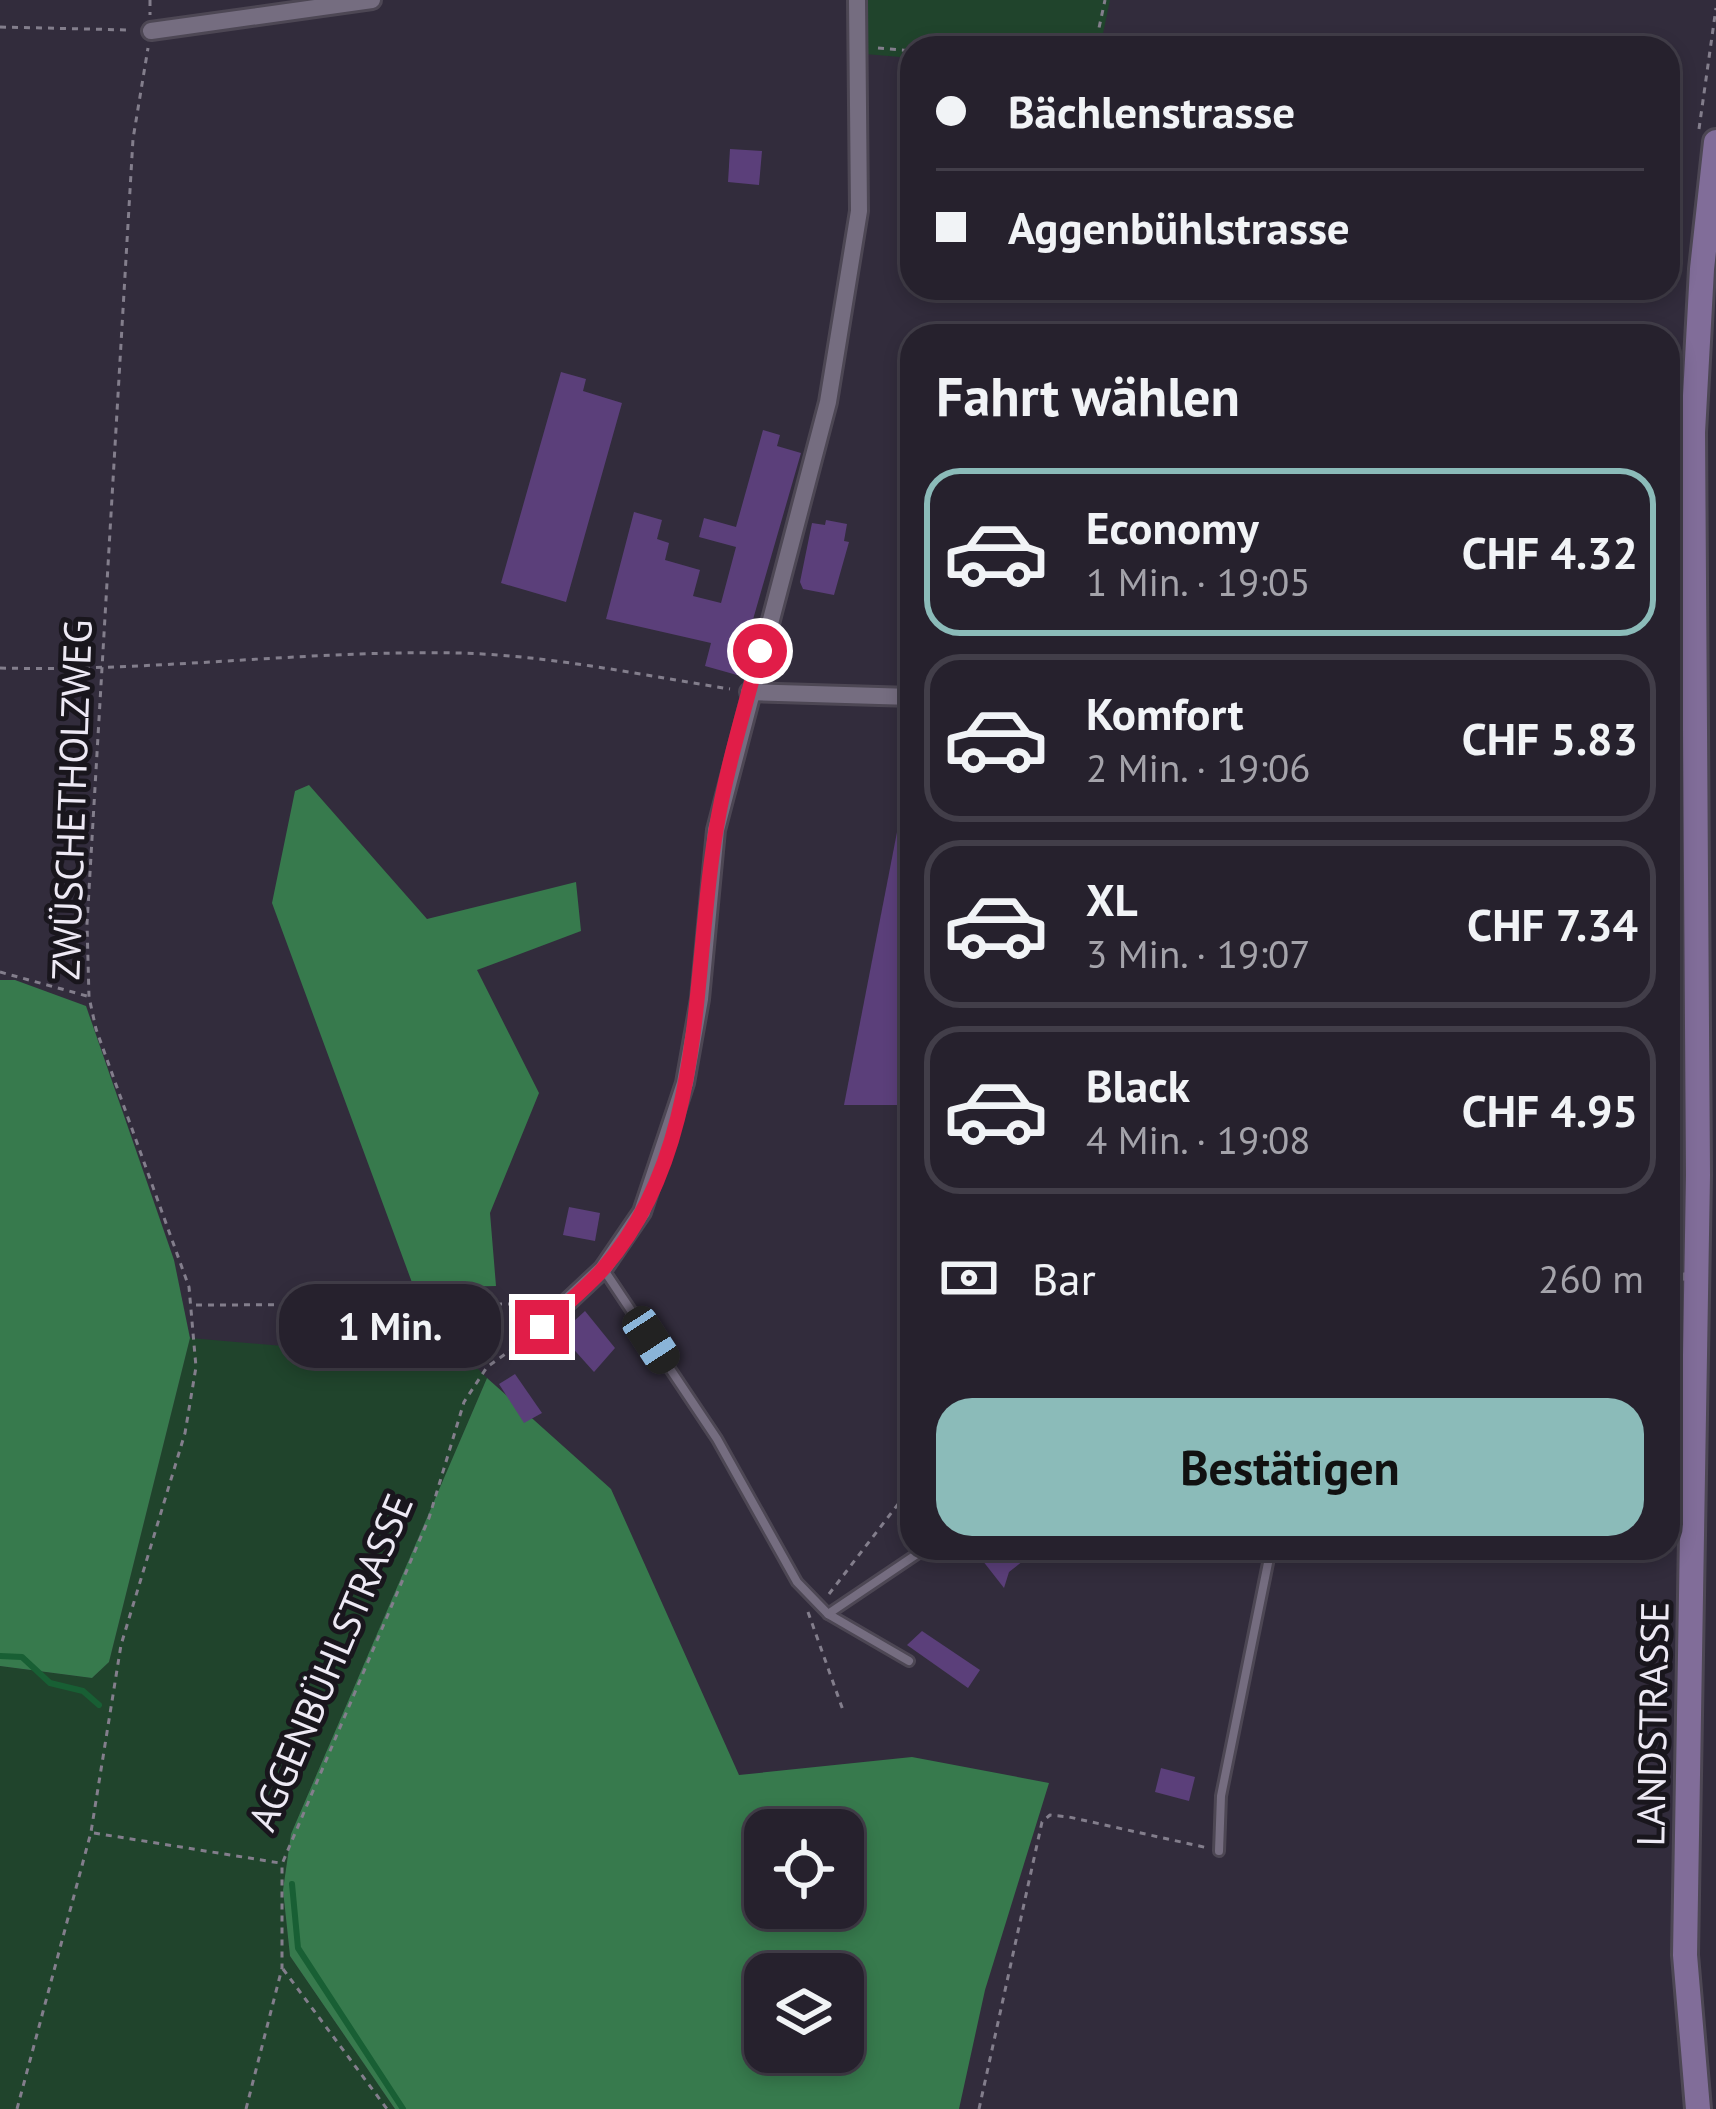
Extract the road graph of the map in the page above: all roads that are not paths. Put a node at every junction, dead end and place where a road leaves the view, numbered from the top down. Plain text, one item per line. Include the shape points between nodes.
1 (372, 0) edge
2 (857, 0) edge
3 (151, 31) road end
4 (1716, 142) edge
5 (749, 692) junction
6 (1680, 694) edge
7 (1695, 694) junction
8 (900, 697) edge
9 (603, 1269) junction
10 (1696, 1276) junction
11 (1680, 1277) edge
12 (549, 1320) road end
13 (908, 1560) edge
14 (1269, 1560) edge
15 (829, 1613) junction
16 (909, 1660) dead end
17 (1219, 1851) road end
18 (1696, 2097) edge

1 - 3 street
2 - 5 street via 859,211 831,381
4 - 7 main road, LANDSTRASSE via 1693,432
5 - 8 street
5 - 9 street via 716,830 685,1083 642,1212
6 - 7 street
7 - 10 main road, LANDSTRASSE
9 - 12 street
9 - 15 lane via 717,1439 797,1582
10 - 11 lane
10 - 18 main road, LANDSTRASSE via 1685,1955
13 - 15 lane
14 - 17 lane via 1221,1796
15 - 16 lane

